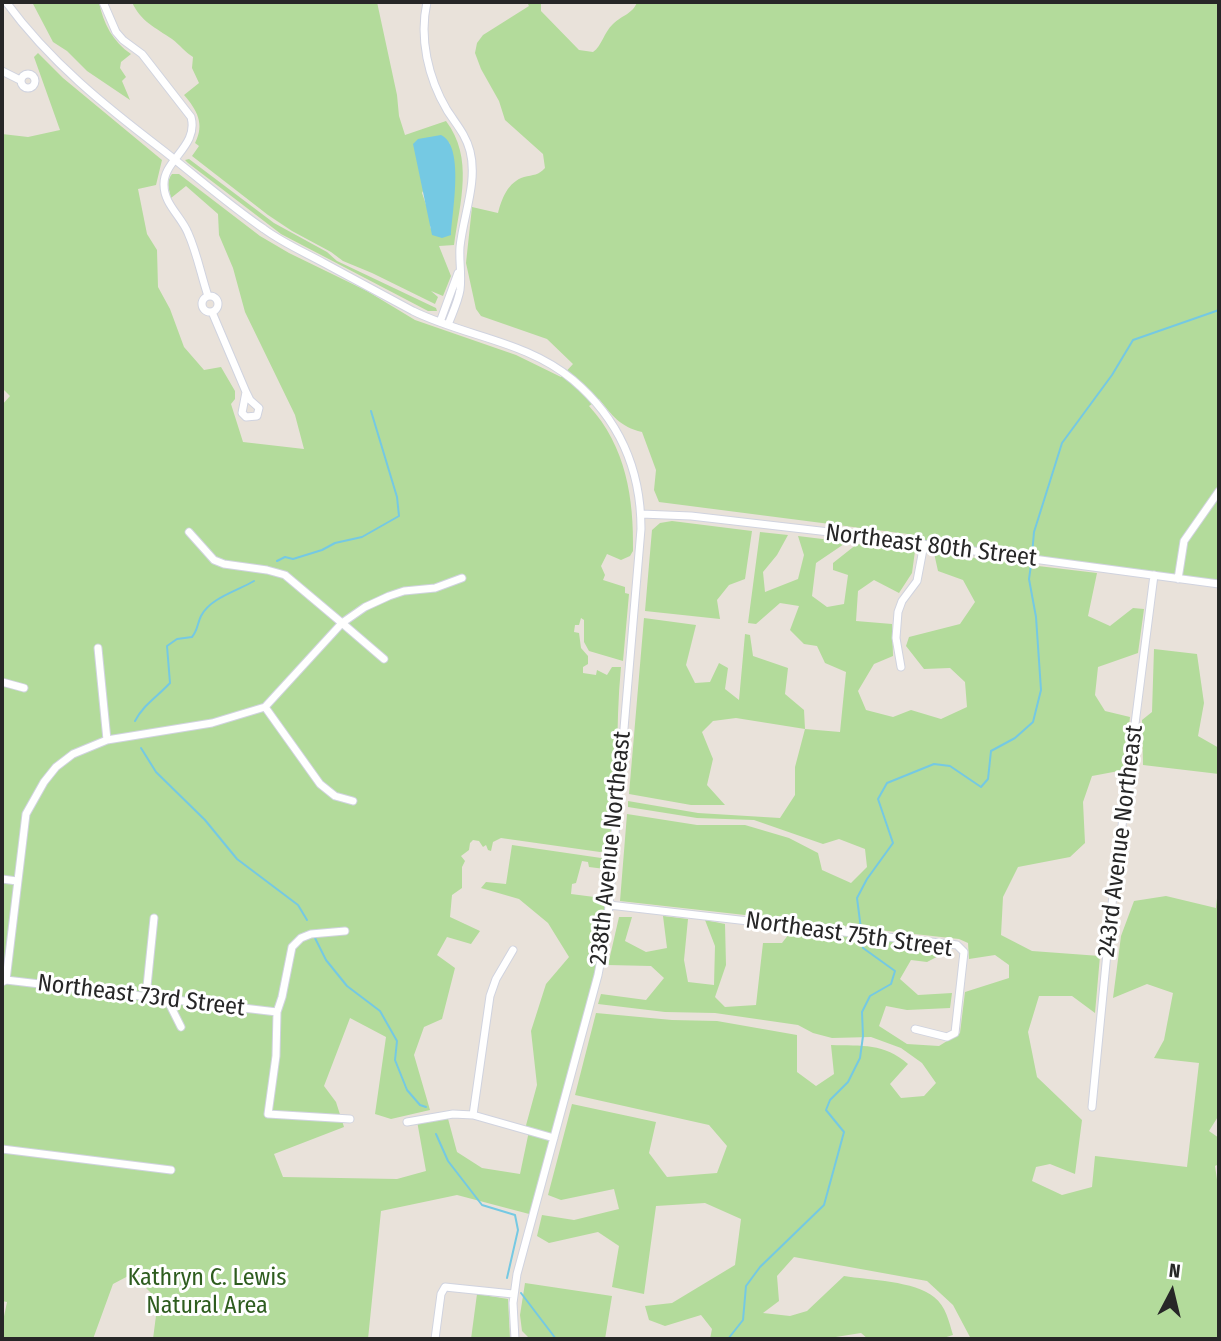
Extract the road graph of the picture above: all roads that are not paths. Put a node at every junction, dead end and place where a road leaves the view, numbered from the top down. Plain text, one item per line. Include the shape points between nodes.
1 (6, 2) edge
2 (103, 2) edge
3 (426, 2) edge
4 (2, 71) edge
5 (20, 80) dead end
6 (175, 160) junction
7 (444, 324) junction
8 (246, 392) dead end
9 (1219, 491) edge
10 (641, 514) junction
11 (189, 532) dead end
12 (924, 544) junction
13 (1154, 575) junction
14 (462, 578) dead end
15 (1178, 579) junction
16 (1219, 584) edge
17 (342, 623) junction
18 (98, 648) dead end
19 (384, 659) dead end
20 (901, 667) dead end
21 (2, 682) edge
22 (24, 688) dead end
23 (265, 707) junction
24 (107, 740) junction
25 (353, 801) dead end
26 (2, 879) edge
27 (18, 881) junction
28 (609, 905) junction
29 (154, 918) dead end
30 (345, 932) dead end
31 (513, 950) dead end
32 (4, 981) edge
33 (146, 996) junction
34 (167, 999) junction
35 (277, 1012) junction
36 (181, 1027) dead end
37 (915, 1029) dead end
38 (1093, 1107) dead end
39 (473, 1115) junction
40 (350, 1119) dead end
41 (407, 1122) dead end
42 (554, 1138) junction
43 (2, 1149) edge
44 (171, 1170) dead end
45 (513, 1294) junction
46 (435, 1339) edge
47 (515, 1339) edge

1 - 6 street, 238th Avenue Northeast via 75,80
2 - 6 street via 122,40 149,62 191,117 193,129
3 - 7 street via 424,40 432,74 438,93 464,134 472,160 460,245 460,290
4 - 5 street
6 - 7 street, 238th Avenue Northeast via 281,240
6 - 8 street via 164,177 164,194 187,231 208,296 219,303 212,312
7 - 10 street, 238th Avenue Northeast via 544,360 593,399 624,444 636,476
9 - 15 street via 1184,541
10 - 12 street, Northeast 80th Street
10 - 28 street, 238th Avenue Northeast
11 - 17 street via 214,560 285,575
12 - 13 street, Northeast 80th Street
12 - 20 street via 917,581 898,612
13 - 15 street, Northeast 80th Street
13 - 38 street, 243rd Avenue Northeast via 1111,912
14 - 17 street via 389,596
15 - 16 street, Northeast 80th Street
17 - 19 street
17 - 23 street
18 - 24 street
21 - 22 street
23 - 24 street via 212,723
23 - 25 street via 320,784 335,796
24 - 27 street via 73,754 37,791 26,814
26 - 27 street
27 - 32 street
28 - 37 street, Northeast 75th Street via 957,945 964,952 955,1032 947,1037
28 - 42 street, 238th Avenue Northeast via 601,962
29 - 33 street
30 - 35 street via 321,931 295,943
31 - 39 street via 490,996
32 - 33 street, Northeast 73rd Street
33 - 34 street, Northeast 73rd Street
34 - 35 street, Northeast 73rd Street
34 - 36 street
35 - 40 street via 268,1111
39 - 41 street
39 - 42 street
42 - 45 street, 238th Avenue Northeast
43 - 44 street
45 - 46 street via 445,1287
45 - 47 street, 238th Avenue Northeast

